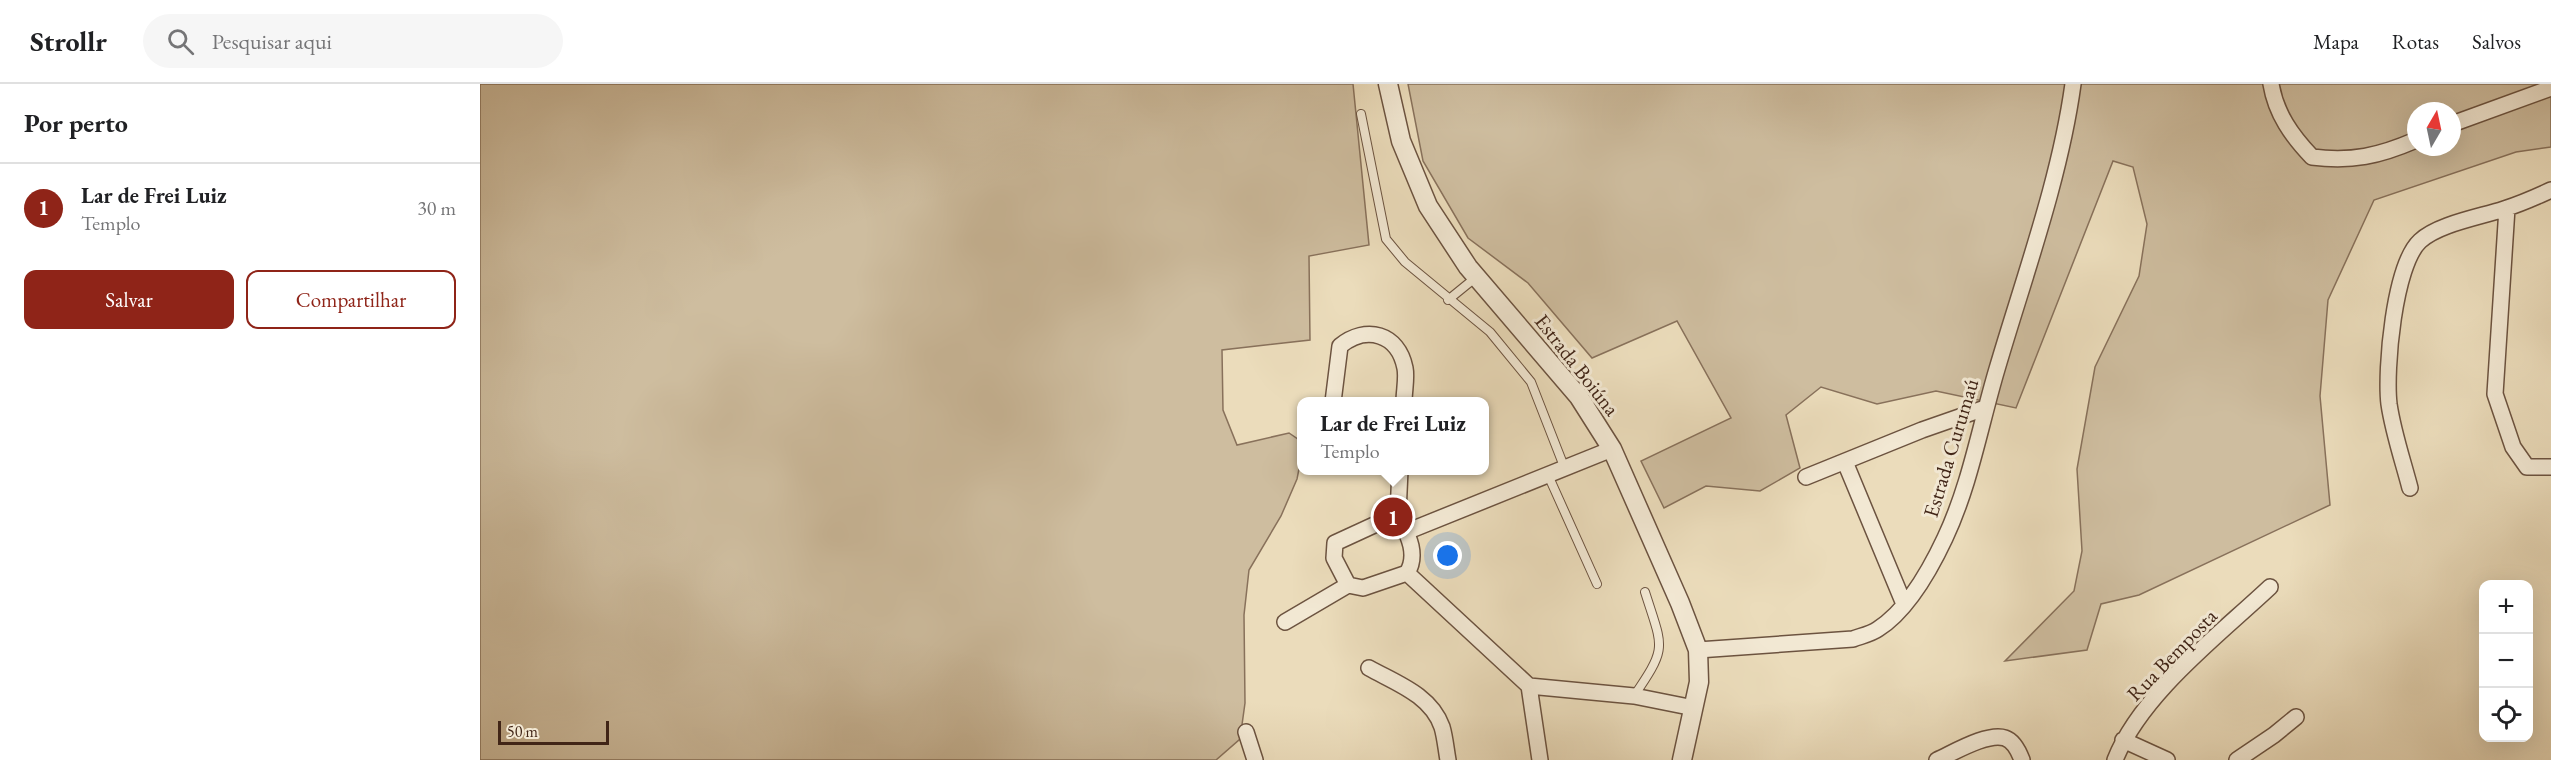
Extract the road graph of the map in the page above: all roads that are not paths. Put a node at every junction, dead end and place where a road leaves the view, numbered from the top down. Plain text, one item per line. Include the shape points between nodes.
1 (1388, 84) edge
2 (2073, 84) edge
3 (2271, 84) edge
4 (2551, 88) edge
5 (1361, 114) dead end
6 (2461, 121) edge
7 (2407, 143) edge
8 (2551, 190) edge
9 (2507, 208) junction
10 (1476, 277) junction
11 (1448, 300) junction
12 (1334, 397) edge
13 (1404, 397) edge
14 (1985, 408) junction
15 (1612, 449) junction
16 (1845, 462) junction
17 (2551, 467) edge
18 (1565, 469) junction
19 (1400, 475) edge
20 (1548, 476) junction
21 (1806, 477) dead end
22 (2410, 488) dead end
23 (1398, 514) junction
24 (1406, 532) junction
25 (1407, 573) junction
26 (1597, 584) dead end
27 (1348, 585) junction
28 (2270, 586) dead end
29 (1645, 592) dead end
30 (1904, 604) junction
31 (1285, 622) dead end
32 (1698, 650) junction
33 (1369, 668) dead end
34 (1529, 686) junction
35 (1634, 696) junction
36 (1694, 708) junction
37 (2296, 717) dead end
38 (1246, 732) dead end
39 (2123, 740) junction
40 (1255, 760) edge
41 (1448, 760) edge
42 (1540, 760) edge
43 (1683, 760) edge
44 (1937, 760) edge
45 (2022, 760) edge
46 (2115, 760) edge
47 (2167, 760) edge
48 (2237, 760) edge

1 - 10 street, Estrada Boiúna via 1401,141 1428,206
2 - 14 street, Estrada Curumaú via 2047,199
3 - 7 street via 2274,103 2294,139 2312,158 2364,158
4 - 6 street
5 - 11 lane via 1386,239 1405,262
8 - 9 street
9 - 17 street via 2495,394 2513,447 2527,467
9 - 22 street via 2438,230 2419,242 2409,258 2400,286 2387,377 2389,406
10 - 11 lane
10 - 15 street, Estrada Boiúna via 1579,397
11 - 18 lane via 1490,332 1531,382
12 - 13 street via 1340,346 1353,336 1369,333 1388,340 1401,356
14 - 16 street
14 - 30 street, Estrada Curumaú via 1970,470 1945,538
15 - 18 street
15 - 32 street, Estrada Boiúna
16 - 21 street
16 - 30 street
18 - 20 street
19 - 23 street
20 - 24 street
20 - 26 lane
23 - 24 street
23 - 27 street via 1335,543 1334,558
24 - 25 street via 1413,562
25 - 27 street via 1363,588
25 - 34 street
27 - 31 street
28 - 39 street, Rua Bemposta via 2166,685
29 - 35 lane via 1660,651
30 - 32 street, Estrada Curumaú via 1877,630 1853,639
32 - 36 street, Estrada Boiúna via 1699,682
33 - 41 street via 1429,705 1442,726
34 - 35 street
34 - 42 street
35 - 36 street
36 - 43 street, Estrada Boiúna
37 - 48 street
38 - 40 street
39 - 46 street, Rua Bemposta
39 - 47 street
44 - 45 street via 1993,737 2013,743

